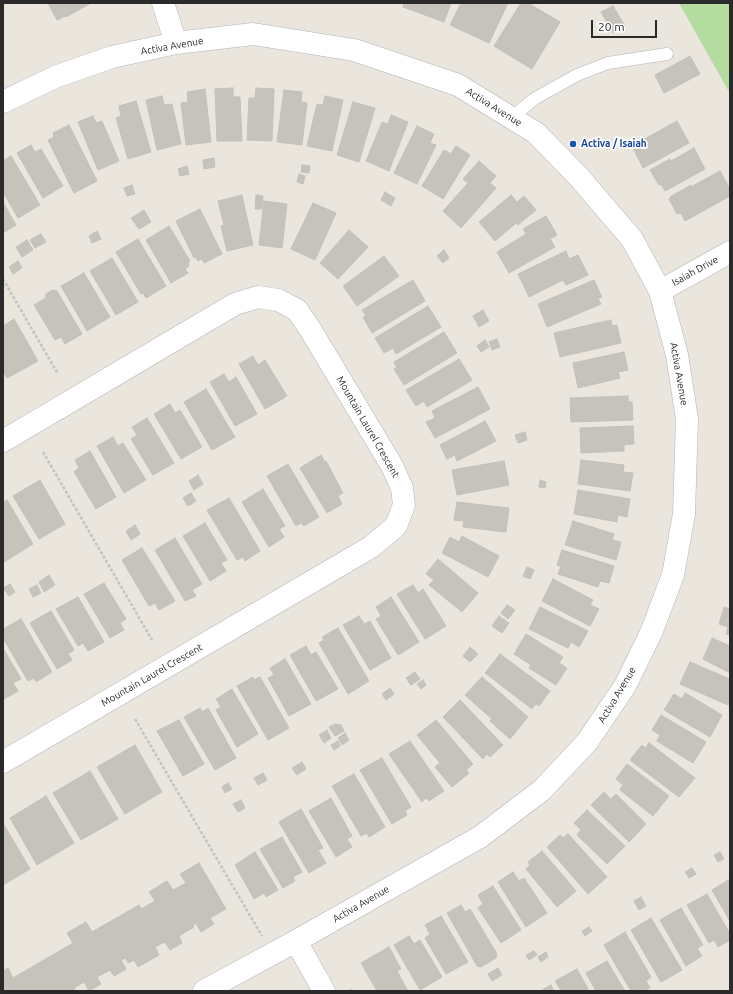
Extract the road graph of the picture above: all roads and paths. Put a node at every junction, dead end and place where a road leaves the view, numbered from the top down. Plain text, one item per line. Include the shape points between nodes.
1 (163, 3) edge
2 (176, 43) junction
3 (667, 54) dead end
4 (3, 102) edge
5 (511, 118) junction
6 (730, 252) edge
7 (3, 279) edge
8 (660, 291) junction
9 (58, 374) dead end
10 (3, 441) edge
11 (43, 452) dead end
12 (152, 640) dead end
13 (135, 719) dead end
14 (3, 762) edge
15 (264, 940) dead end
16 (296, 941) junction
17 (204, 991) edge
18 (324, 991) edge

1 - 2 street
2 - 4 street, Activa Avenue via 112,57 56,77
2 - 5 street, Activa Avenue via 253,34 354,50 458,85
3 - 5 lane via 608,63 577,75 534,99
5 - 8 street, Activa Avenue via 536,133 578,176 632,239
6 - 8 street, Isaiah Drive
7 - 9 path
8 - 16 street, Activa Avenue via 677,355 687,419 684,514 673,576 651,633 625,686 587,742 542,790 480,837
10 - 14 street, Mountain Laurel Crescent via 235,304 258,297 278,300 297,310 310,329 392,466 402,488 404,505 396,526 371,547
11 - 12 path
13 - 15 path
16 - 17 street, Activa Avenue
16 - 18 street

